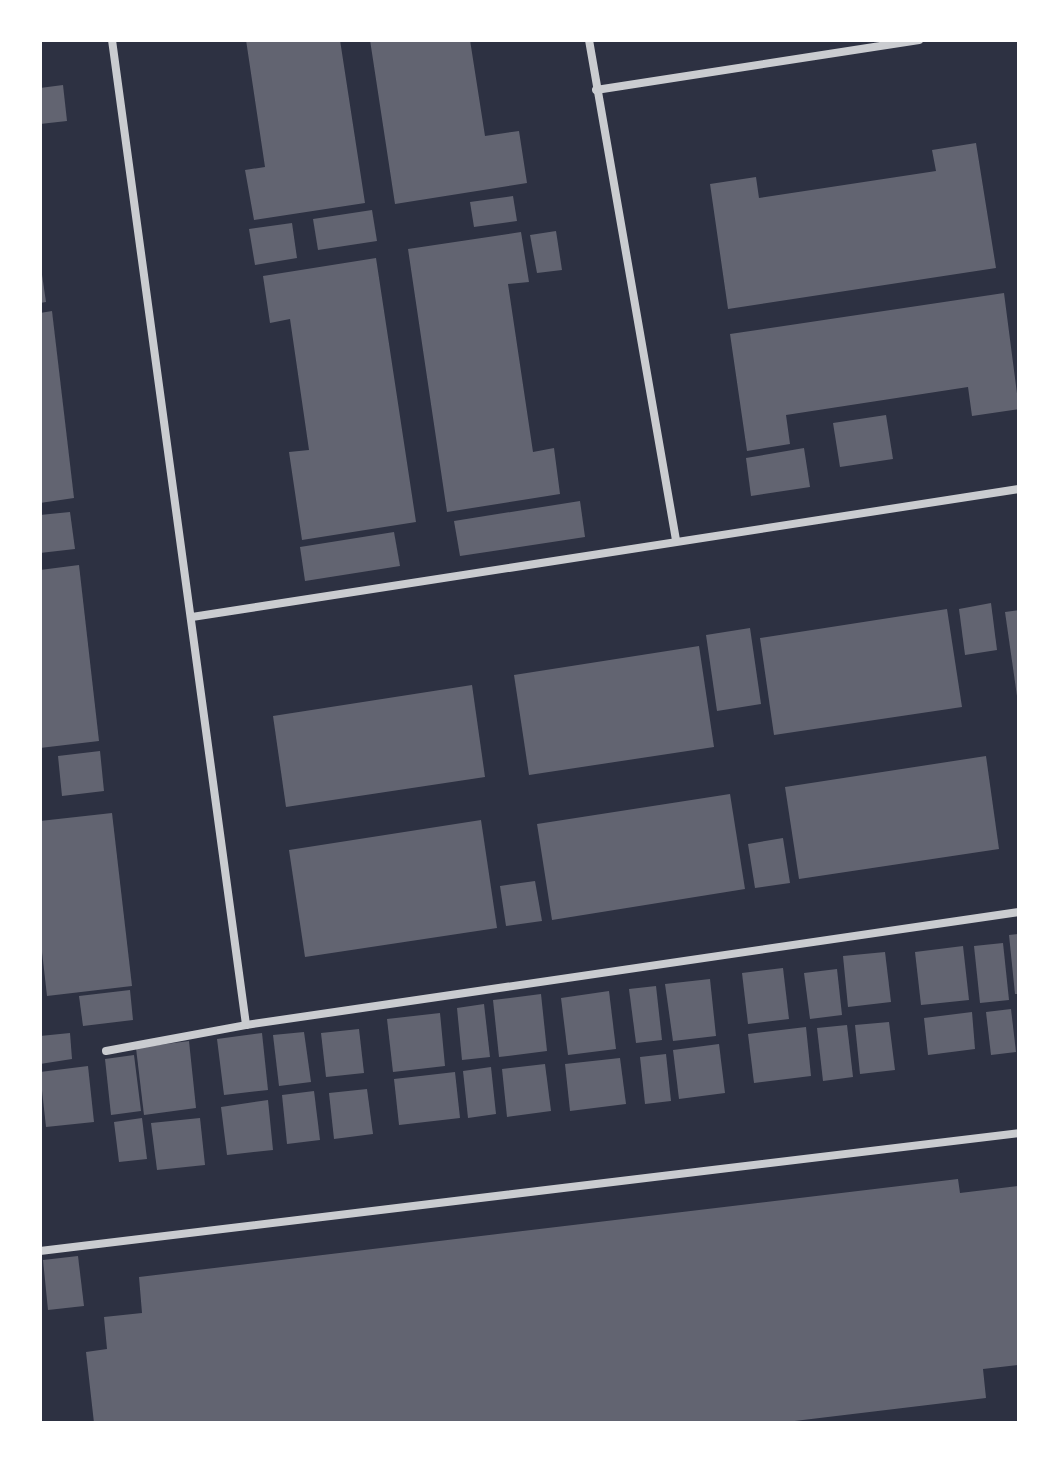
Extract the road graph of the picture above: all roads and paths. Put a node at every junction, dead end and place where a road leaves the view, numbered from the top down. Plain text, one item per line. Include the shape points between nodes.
1 (112, 40) edge
2 (589, 40) edge
3 (919, 40) edge
4 (596, 90) junction
5 (1019, 489) edge
6 (676, 540) junction
7 (192, 617) junction
8 (1019, 912) edge
9 (246, 1025) junction
10 (106, 1051) dead end
11 (1019, 1133) edge
12 (40, 1251) edge

1 - 7 street
2 - 4 street
3 - 4 street
4 - 6 street
5 - 6 street
6 - 7 street
7 - 9 street
8 - 9 street
9 - 10 street
11 - 12 street

